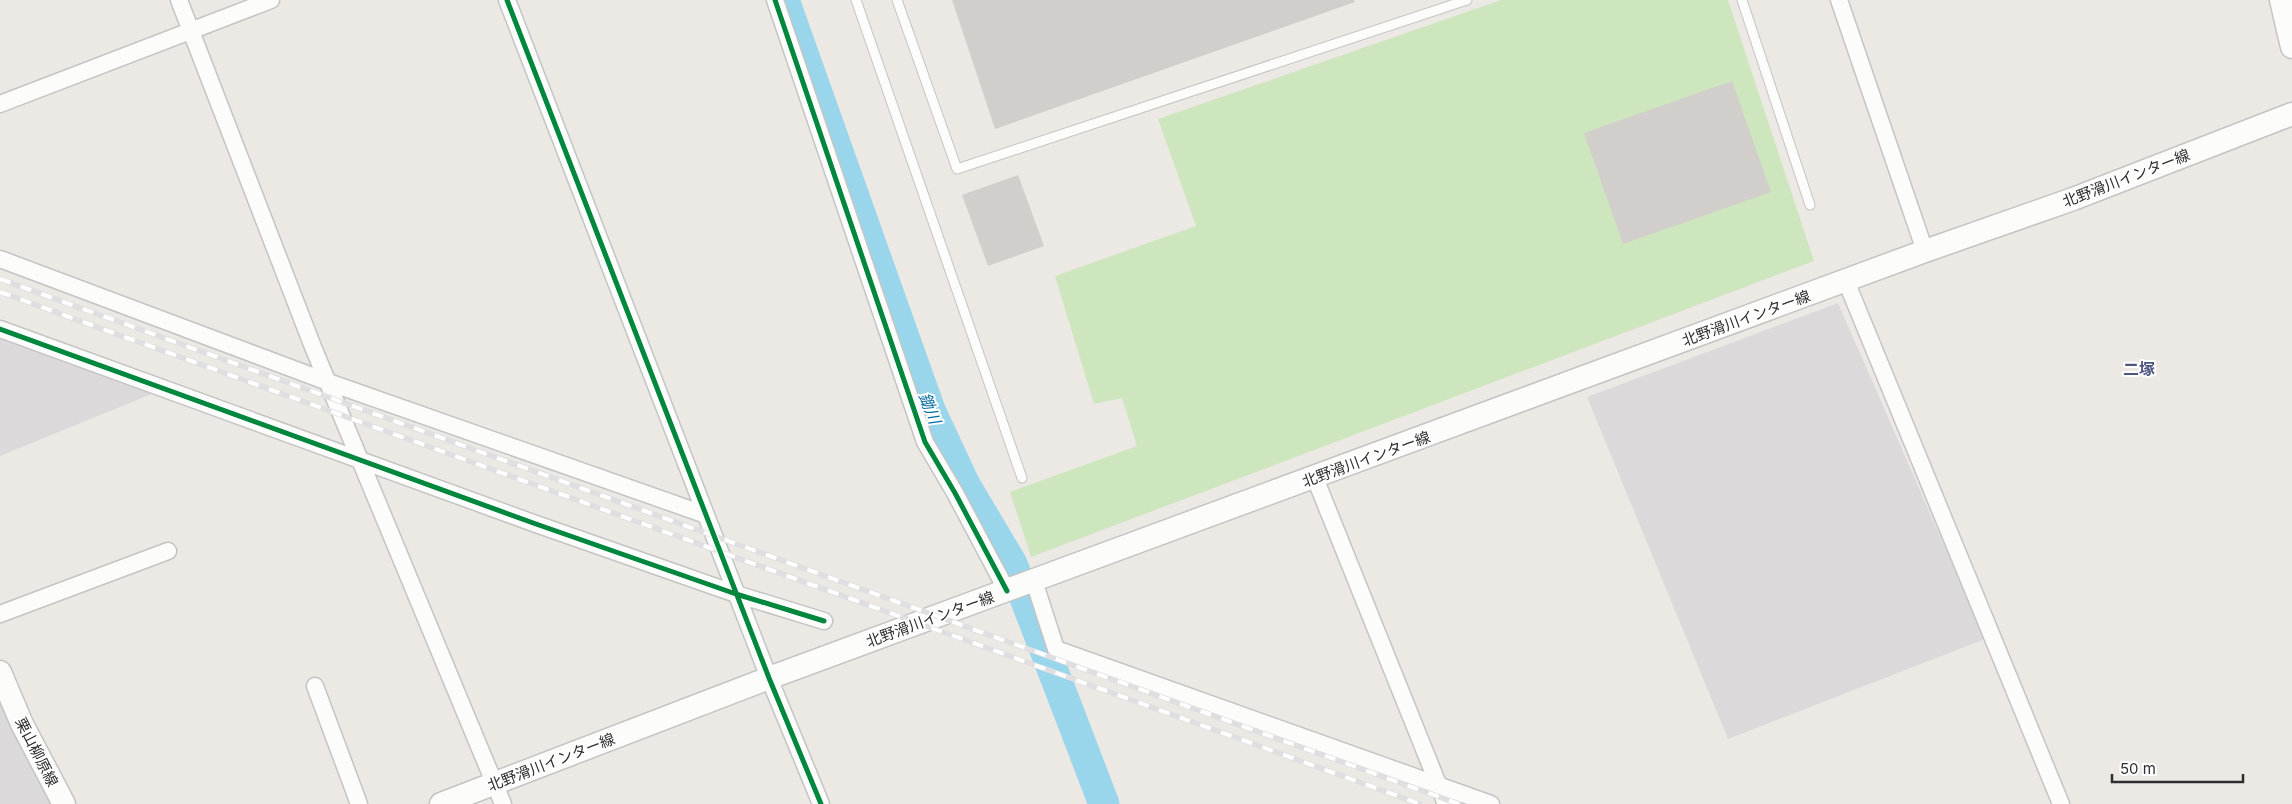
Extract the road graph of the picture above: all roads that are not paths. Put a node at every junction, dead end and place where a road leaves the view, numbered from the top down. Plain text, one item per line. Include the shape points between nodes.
1 (179, 0) edge
2 (271, 0) edge
3 (507, 0) edge
4 (774, 0) edge
5 (856, 0) edge
6 (897, 0) edge
7 (1467, 0) edge
8 (1742, 0) edge
9 (1839, 0) edge
10 (2281, 0) edge
11 (192, 31) junction
12 (2292, 47) edge
13 (0, 104) edge
14 (2292, 114) edge
15 (1810, 205) dead end
16 (1925, 251) junction
17 (0, 259) edge
18 (1846, 281) junction
19 (0, 329) edge
20 (328, 382) junction
21 (361, 461) junction
22 (1022, 478) dead end
23 (1315, 478) junction
24 (706, 515) junction
25 (168, 551) dead end
26 (1034, 581) junction
27 (1008, 591) junction
28 (736, 594) junction
29 (0, 614) edge
30 (824, 621) dead end
31 (0, 672) edge
32 (769, 678) junction
33 (315, 686) dead end
34 (495, 783) junction
35 (1438, 785) junction
36 (64, 804) edge
37 (359, 804) edge
38 (441, 804) edge
39 (503, 804) edge
40 (821, 804) edge
41 (1446, 804) edge
42 (1491, 804) edge
43 (2061, 804) edge

1 - 11 street
2 - 11 street
3 - 24 street
4 - 27 street via 925,442
5 - 22 lane
6 - 7 lane via 957,169
8 - 15 lane
9 - 16 street
10 - 12 main road
11 - 13 street
11 - 20 street
14 - 16 main road, 北野滑川インター線 via 2073,199
16 - 18 main road, 北野滑川インター線
17 - 20 street
18 - 23 main road, 北野滑川インター線
18 - 43 street
19 - 21 street
20 - 21 street
20 - 24 street
21 - 28 street
21 - 34 street
23 - 26 main road, 北野滑川インター線
23 - 35 street
24 - 28 street
25 - 29 street
26 - 27 main road, 北野滑川インター線
26 - 35 street via 1056,649
27 - 32 main road, 北野滑川インター線
28 - 30 street
28 - 32 street
31 - 36 main road, 栗山柳原線 via 22,724
32 - 34 main road, 北野滑川インター線
32 - 40 street
33 - 37 street
34 - 38 main road, 北野滑川インター線
34 - 39 street
35 - 41 street
35 - 42 street

